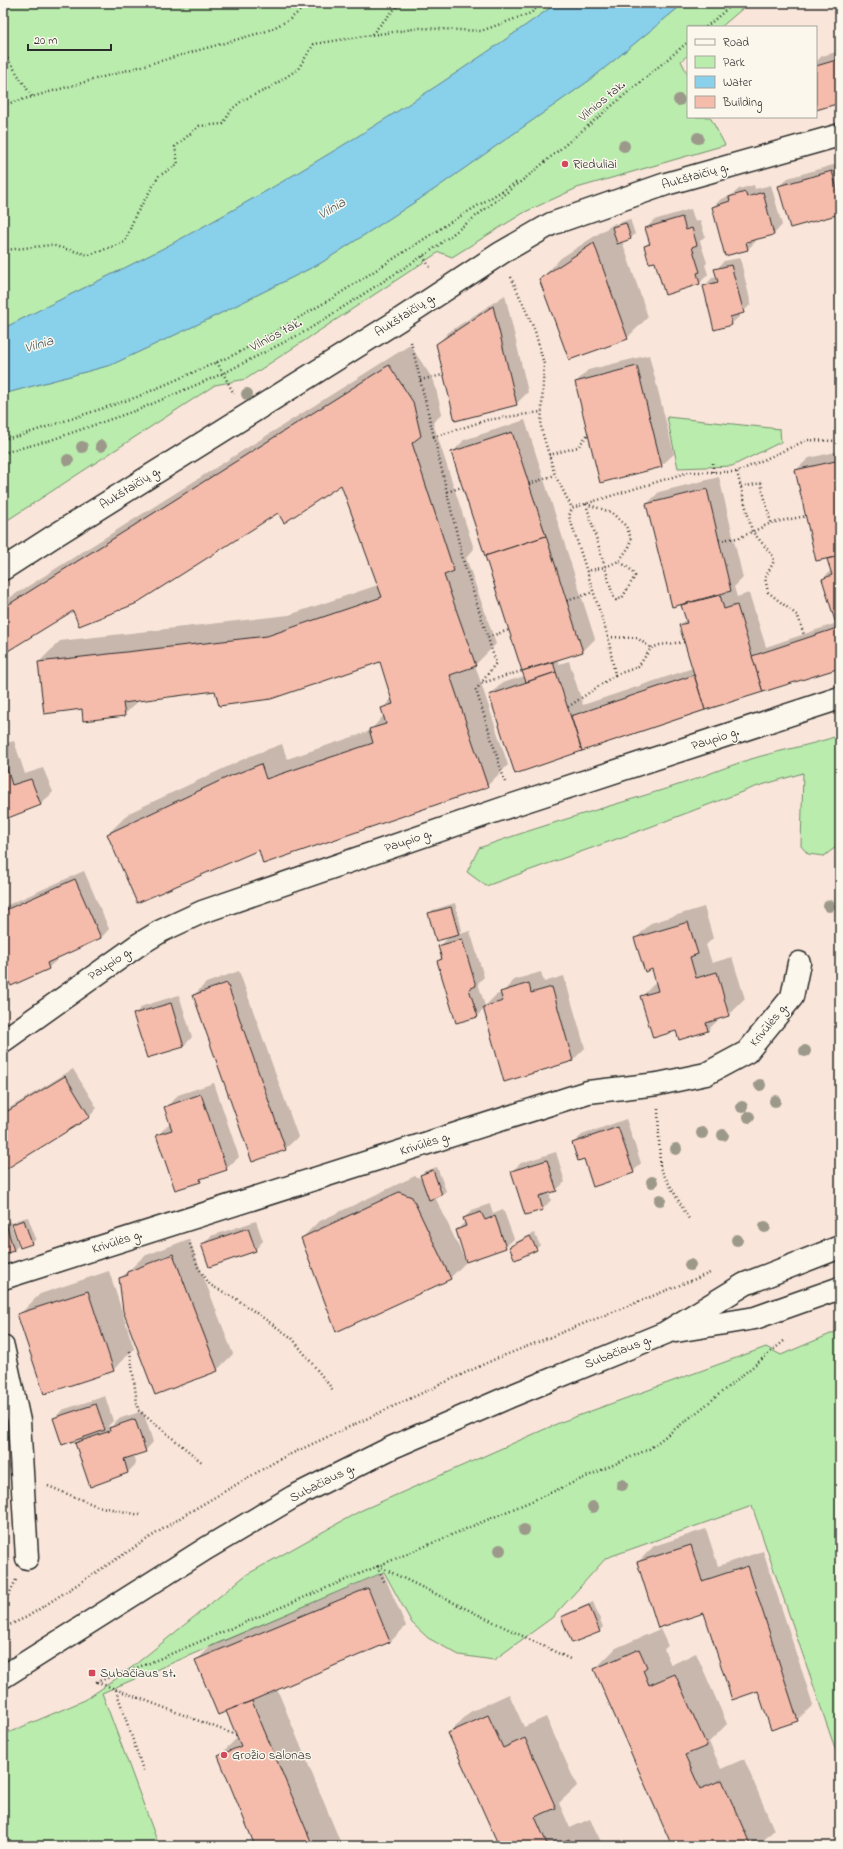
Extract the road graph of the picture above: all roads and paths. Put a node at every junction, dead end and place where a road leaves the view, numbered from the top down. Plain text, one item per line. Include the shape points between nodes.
1 (309, 3) edge
2 (400, 3) edge
3 (542, 3) edge
4 (734, 3) edge
5 (707, 26) edge
6 (371, 35) junction
7 (687, 43) edge
8 (3, 52) edge
9 (33, 98) junction
10 (3, 105) edge
11 (840, 135) edge
12 (528, 176) junction
13 (3, 249) edge
14 (516, 288) dead end
15 (399, 320) junction
16 (217, 362) junction
17 (224, 373) junction
18 (443, 375) dead end
19 (420, 380) junction
20 (541, 412) junction
21 (245, 416) junction
22 (588, 434) dead end
23 (434, 437) junction
24 (3, 439) edge
25 (840, 441) edge
26 (3, 453) edge
27 (549, 455) junction
28 (713, 463) dead end
29 (713, 472) junction
30 (737, 472) junction
31 (555, 475) junction
32 (529, 484) dead end
33 (462, 487) dead end
34 (741, 487) junction
35 (447, 492) junction
36 (586, 504) junction
37 (572, 508) junction
38 (806, 516) dead end
39 (771, 523) junction
40 (752, 531) junction
41 (719, 540) dead end
42 (620, 561) junction
43 (605, 566) junction
44 (3, 570) edge
45 (587, 571) junction
46 (593, 592) junction
47 (567, 601) dead end
48 (509, 630) dead end
49 (804, 635) dead end
50 (488, 637) junction
51 (608, 637) junction
52 (684, 642) dead end
53 (651, 648) junction
54 (522, 671) dead end
55 (615, 675) junction
56 (481, 683) junction
57 (840, 698) edge
58 (568, 707) dead end
59 (512, 805) junction
60 (799, 963) dead end
61 (3, 1040) edge
62 (658, 1084) junction
63 (689, 1219) dead end
64 (183, 1221) junction
65 (840, 1247) edge
66 (3, 1278) edge
67 (840, 1288) edge
68 (665, 1333) junction
69 (784, 1341) dead end
70 (3, 1347) edge
71 (130, 1351) dead end
72 (333, 1390) dead end
73 (203, 1463) dead end
74 (22, 1475) junction
75 (140, 1515) dead end
76 (27, 1558) dead end
77 (377, 1566) junction
78 (385, 1583) dead end
79 (570, 1659) dead end
80 (3, 1677) edge
81 (116, 1689) junction
82 (236, 1735) dead end
83 (144, 1773) dead end
84 (774, 1842) dead end
85 (775, 1846) edge

1 - 9 path via 289,20 267,31
2 - 6 path
3 - 6 path via 531,13 481,31 420,28
4 - 5 path
6 - 13 path via 314,44 298,69 232,108 223,124 199,126 175,147 178,164 159,176 135,216 125,242 89,255 51,244
7 - 12 path, Vilnios tak.
8 - 9 path
9 - 10 path
11 - 15 street, Aukštaičių g. via 666,184 551,224 501,253
12 - 16 path, Vilnios tak. via 331,299 240,352
12 - 17 path, Vilnios tak. via 423,256 306,331
14 - 20 path via 535,331 544,364
15 - 19 path via 410,339
15 - 21 street, Aukštaičių g.
16 - 17 path
16 - 24 path, Vilnios tak. via 137,397
17 - 21 path
17 - 26 path, Vilnios tak. via 92,427
18 - 19 path
19 - 23 path
20 - 23 path via 487,420
20 - 27 path via 541,428
21 - 44 street, Aukštaičių g.
22 - 27 path via 578,447
23 - 35 path
25 - 30 path via 807,440
27 - 31 path
28 - 29 path
29 - 30 path
29 - 36 path via 689,472
30 - 34 path
31 - 32 path
31 - 37 path
33 - 35 path
34 - 39 path via 761,483
34 - 40 path
35 - 50 path via 463,560
36 - 37 path
36 - 42 path via 611,512 626,526 631,538 629,547
36 - 43 path
37 - 45 path via 569,516
38 - 39 path
39 - 40 path
40 - 41 path via 739,538
40 - 49 path via 773,556 774,561 765,578 768,592 798,616
42 - 43 path
42 - 43 path via 635,576 622,598 616,600
43 - 45 path
45 - 46 path
46 - 47 path
46 - 51 path
48 - 50 path
50 - 56 path via 496,663
51 - 53 path via 637,638
51 - 55 path
52 - 53 path
53 - 55 path via 638,667
54 - 56 path
55 - 58 path
56 - 59 path via 476,690
57 - 59 street, Paupio g.
59 - 61 street, Paupio g. via 202,912 138,945
60 - 62 street, Krivūlės g. via 792,997 747,1052 706,1074
62 - 63 path via 660,1168
62 - 64 street, Krivūlės g. via 588,1092
64 - 66 street, Krivūlės g.
64 - 72 path via 198,1267 210,1285 235,1298 292,1338
65 - 68 street, Subačiaus g. via 745,1284
67 - 68 street, Subačiaus g. via 755,1318
68 - 80 street, Subačiaus g. via 393,1447 294,1497 207,1548
69 - 77 path via 649,1449
70 - 74 street via 19,1421
71 - 73 path via 138,1410
74 - 75 path via 97,1506
74 - 76 street
77 - 78 path
77 - 79 path
77 - 81 path via 147,1664 96,1682
81 - 82 path
81 - 83 path
84 - 85 path

